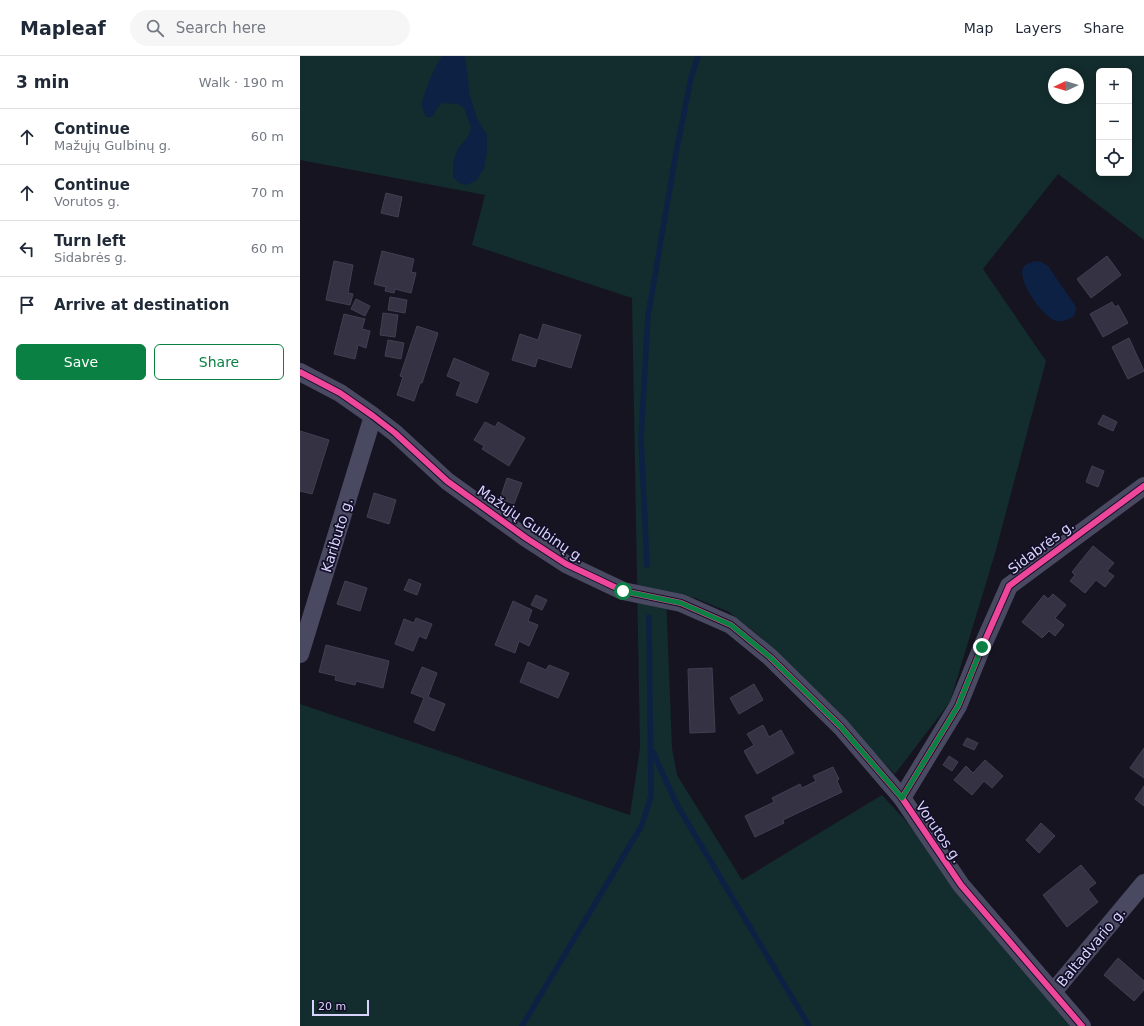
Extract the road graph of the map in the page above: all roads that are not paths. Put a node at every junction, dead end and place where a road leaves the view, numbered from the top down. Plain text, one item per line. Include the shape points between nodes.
1 (300, 372) edge
2 (373, 416) junction
3 (1144, 486) edge
4 (300, 654) edge
5 (770, 657) joint
6 (902, 798) junction
7 (1144, 883) edge
8 (1053, 992) junction
9 (1082, 1026) edge

1 - 2 street, Mažųjų Gulbinų g. via 340,393
2 - 4 street, Kaributo g.
2 - 5 street, Mažųjų Gulbinų g. via 447,481 566,564 623,591 681,603 731,625
3 - 6 street, Sidabrės g. via 1009,586 958,706
5 - 6 street, Vorutos g. via 841,727
6 - 8 street, Vorutos g. via 961,885
7 - 8 street, Baltadvario g.
8 - 9 street, Vorutos g.

